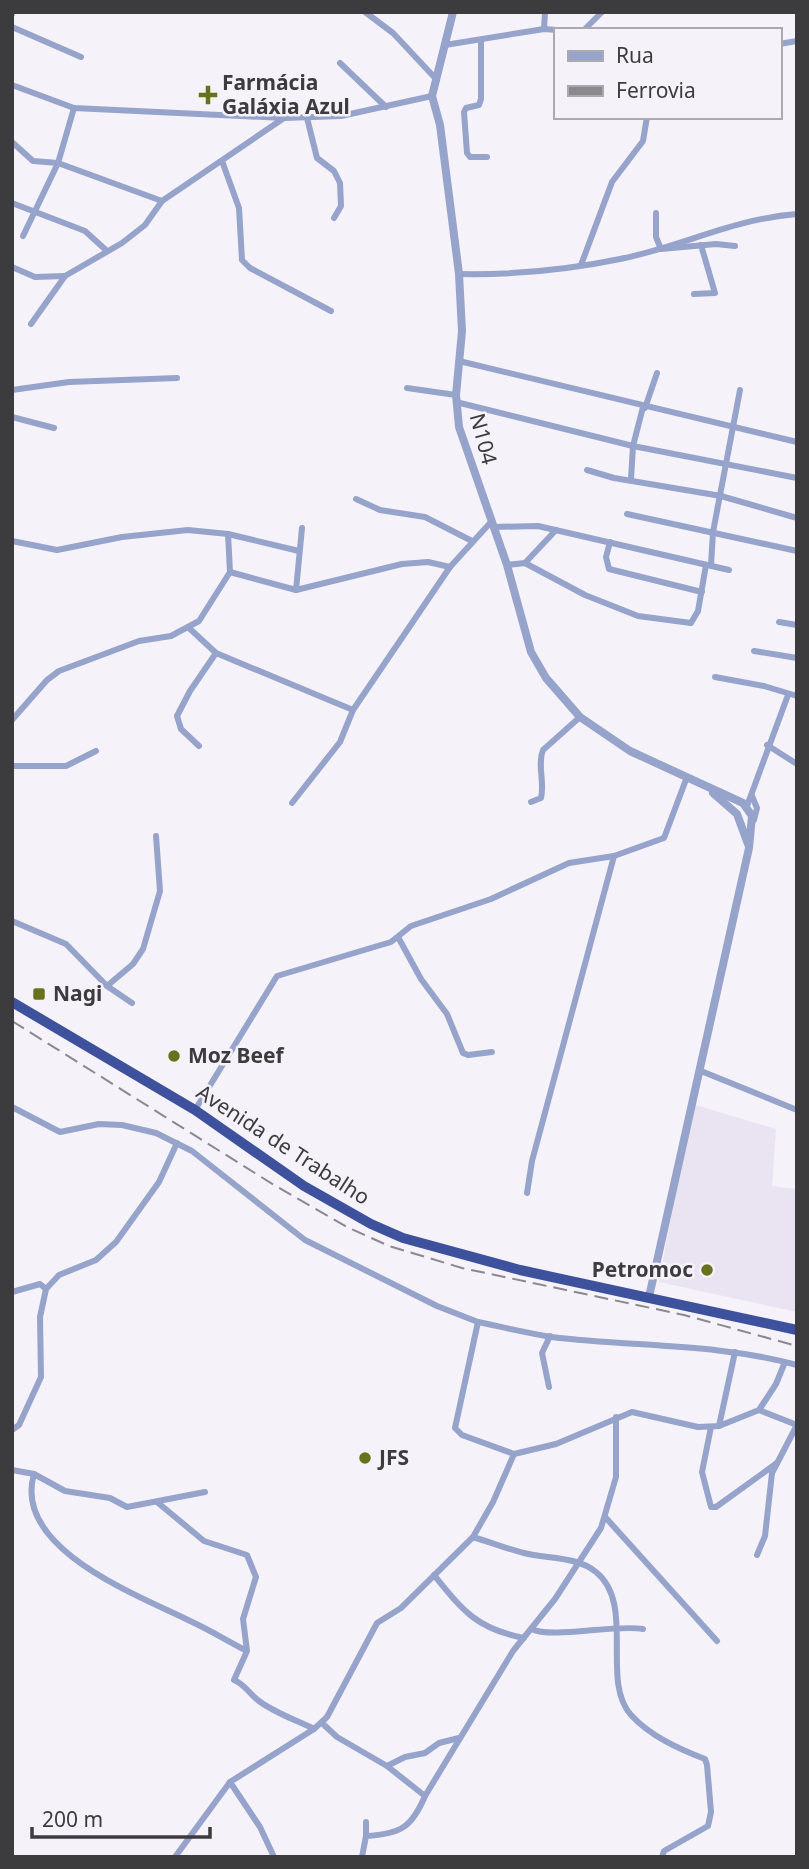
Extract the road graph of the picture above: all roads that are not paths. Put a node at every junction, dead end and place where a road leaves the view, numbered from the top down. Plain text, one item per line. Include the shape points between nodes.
1 (365, 12) edge
2 (453, 12) edge
3 (545, 12) edge
4 (602, 12) edge
5 (12, 27) edge
6 (586, 28) edge
7 (544, 29) junction
8 (554, 30) edge
9 (481, 40) junction
10 (445, 45) junction
11 (82, 57) dead end
12 (340, 63) dead end
13 (437, 80) junction
14 (12, 85) edge
15 (432, 96) junction
16 (386, 107) junction
17 (74, 108) junction
18 (284, 118) junction
19 (307, 118) junction
20 (647, 119) edge
21 (12, 142) edge
22 (487, 157) dead end
23 (222, 161) junction
24 (58, 163) junction
25 (162, 201) junction
26 (12, 203) edge
27 (35, 212) junction
28 (656, 213) dead end
29 (797, 214) edge
30 (334, 218) dead end
31 (23, 236) dead end
32 (701, 245) junction
33 (735, 246) dead end
34 (659, 247) junction
35 (107, 251) junction
36 (581, 265) junction
37 (12, 268) edge
38 (459, 274) junction
39 (65, 276) junction
40 (694, 294) dead end
41 (331, 311) dead end
42 (31, 324) dead end
43 (459, 361) junction
44 (656, 373) dead end
45 (177, 378) dead end
46 (407, 387) dead end
47 (13, 388) edge
48 (740, 390) dead end
49 (456, 399) junction
50 (644, 408) junction
51 (12, 418) edge
52 (54, 428) dead end
53 (734, 428) junction
54 (797, 442) edge
55 (633, 446) junction
56 (726, 462) junction
57 (587, 470) dead end
58 (797, 478) edge
59 (631, 480) junction
60 (721, 496) junction
61 (356, 499) dead end
62 (627, 514) dead end
63 (797, 518) edge
64 (492, 524) junction
65 (302, 528) dead end
66 (556, 530) junction
67 (713, 532) junction
68 (228, 534) junction
69 (12, 541) edge
70 (472, 541) junction
71 (610, 542) junction
72 (299, 551) junction
73 (797, 551) edge
74 (525, 563) junction
75 (507, 565) junction
76 (708, 565) junction
77 (450, 567) junction
78 (729, 570) dead end
79 (230, 572) junction
80 (296, 590) junction
81 (702, 592) junction
82 (779, 622) dead end
83 (797, 625) edge
84 (189, 628) junction
85 (754, 651) dead end
86 (216, 653) junction
87 (797, 658) edge
88 (715, 677) dead end
89 (788, 695) junction
90 (797, 696) edge
91 (353, 710) junction
92 (580, 717) junction
93 (12, 720) edge
94 (767, 745) junction
95 (200, 746) dead end
96 (96, 751) dead end
97 (797, 764) edge
98 (12, 766) edge
99 (687, 777) junction
100 (700, 782) junction
101 (752, 796) junction
102 (531, 802) dead end
103 (292, 803) dead end
104 (747, 806) junction
105 (753, 823) junction
106 (156, 836) dead end
107 (749, 848) junction
108 (614, 856) junction
109 (12, 920) edge
110 (398, 937) junction
111 (107, 985) junction
112 (12, 1002) edge
113 (132, 1003) dead end
114 (492, 1052) dead end
115 (701, 1071) junction
116 (12, 1107) edge
117 (195, 1110) junction
118 (797, 1110) edge
119 (177, 1143) junction
120 (527, 1193) dead end
121 (46, 1289) junction
122 (12, 1292) edge
123 (649, 1297) junction
124 (478, 1322) junction
125 (797, 1330) edge
126 (550, 1336) junction
127 (735, 1352) junction
128 (785, 1362) junction
129 (797, 1365) edge
130 (549, 1387) dead end
131 (759, 1410) junction
132 (616, 1417) junction
133 (797, 1425) edge
134 (719, 1426) junction
135 (710, 1427) junction
136 (12, 1430) edge
137 (514, 1454) junction
138 (777, 1463) junction
139 (12, 1470) edge
140 (34, 1474) junction
141 (205, 1492) dead end
142 (157, 1502) junction
143 (606, 1518) junction
144 (472, 1537) junction
145 (757, 1555) dead end
146 (577, 1562) junction
147 (434, 1575) junction
148 (617, 1626) junction
149 (533, 1629) junction
150 (643, 1629) dead end
151 (524, 1638) junction
152 (717, 1641) dead end
153 (247, 1651) junction
154 (322, 1723) junction
155 (314, 1729) junction
156 (459, 1738) junction
157 (387, 1766) junction
158 (230, 1782) junction
159 (425, 1796) junction
160 (366, 1822) dead end
161 (366, 1836) junction
162 (174, 1857) edge
163 (274, 1857) edge
164 (362, 1857) edge
165 (662, 1857) edge

1 - 13 street via 393,33
2 - 10 street
3 - 7 street
4 - 6 street
5 - 11 street
7 - 8 street
7 - 9 street
9 - 10 street
9 - 22 street via 481,99 479,105 464,112 467,153
10 - 13 street
12 - 16 street
13 - 15 street
14 - 17 street
15 - 16 street
15 - 38 street, N104 / N104 via 440,125
16 - 19 street
17 - 18 street
17 - 24 street
18 - 19 street
18 - 23 street
19 - 30 street via 317,158 334,170 340,183 341,206
20 - 36 street via 643,141 612,182
21 - 24 street via 33,161
23 - 25 street
23 - 41 street via 239,208 242,260
24 - 25 street
24 - 27 street
25 - 35 street via 145,225
26 - 27 street
27 - 31 street
27 - 35 street via 85,231
28 - 34 street
29 - 34 street via 758,217
32 - 33 street
32 - 34 street
32 - 40 street via 715,293
34 - 36 street
35 - 39 street
36 - 38 street via 523,273
37 - 39 street via 35,277
38 - 43 street, N104 / N104
39 - 42 street
43 - 49 street, N104 / N104
43 - 50 street
44 - 50 street
45 - 47 street
46 - 49 street
48 - 53 street
49 - 55 street
49 - 64 street, N104 / N104 via 464,445
50 - 53 street
50 - 55 street
51 - 52 street
53 - 54 street
53 - 56 street
55 - 56 street
55 - 59 street
56 - 58 street
56 - 60 street
57 - 59 street
59 - 60 street
60 - 63 street
60 - 67 street
61 - 70 street via 380,510 425,517
62 - 67 street
64 - 66 street
64 - 70 street
64 - 75 street, N104 / N104
65 - 72 street
66 - 71 street
66 - 74 street
67 - 73 street
67 - 76 street
68 - 69 street via 188,530 57,550
68 - 72 street
68 - 79 street
70 - 77 street
71 - 76 street
71 - 81 street via 609,569
72 - 80 street
74 - 75 street
74 - 81 street via 638,617 691,623
75 - 92 street, N104 / N104 via 531,652 546,678
76 - 78 street
76 - 81 street
77 - 80 street via 428,562 402,564
77 - 91 street
79 - 80 street
79 - 84 street via 199,621
82 - 83 street
84 - 86 street
84 - 93 street via 59,671
85 - 87 street
86 - 91 street
86 - 95 street via 177,716 181,729
88 - 89 street
89 - 90 street
89 - 94 street
91 - 103 street via 340,742
92 - 99 street, N104 / N104 via 630,751
92 - 102 street via 543,750 544,785 541,797
94 - 97 street
94 - 101 street
96 - 98 street via 66,766
99 - 100 street, N104 / N104
99 - 108 street via 664,838
100 - 104 street, N104
100 - 107 street, N104 via 737,814
101 - 104 street
101 - 105 street via 757,808
104 - 105 street
105 - 107 street
106 - 111 street via 160,891 143,949 133,964
107 - 115 street
108 - 110 street via 569,863 491,900 411,926
108 - 120 street
109 - 111 street via 66,944
110 - 114 street via 447,1014 463,1053
110 - 117 street via 277,976
111 - 113 street
112 - 117 highway, Avenida de Trabalho
115 - 118 street
115 - 123 street
116 - 119 street via 60,1132 99,1124 122,1125
117 - 123 highway, Avenida de Trabalho via 304,1186 403,1238 520,1270
119 - 121 street via 159,1182 116,1242 96,1260 59,1275
119 - 124 street via 305,1240
121 - 122 street via 40,1284
121 - 136 street via 40,1317 41,1377 19,1425
123 - 125 highway, Avenida de Trabalho
124 - 126 street
124 - 137 street via 456,1433
126 - 127 street
126 - 130 street via 542,1353
127 - 128 street
127 - 134 street
128 - 129 street
128 - 131 street
131 - 133 street
131 - 134 street
132 - 135 street via 632,1412
132 - 137 street via 556,1444
132 - 143 street via 618,1459
133 - 138 street
134 - 135 street
135 - 138 street via 702,1472 711,1507
137 - 144 street via 494,1502
138 - 145 street via 769,1487 765,1536
139 - 140 street
140 - 142 street via 65,1491 110,1498 127,1507
140 - 153 street via 30,1490 44,1529 73,1557 117,1587
141 - 142 street
142 - 153 street via 204,1541 242,1552 253,1564 256,1577 243,1619
143 - 146 street
143 - 152 street
144 - 146 street via 524,1554
144 - 147 street
146 - 148 street via 594,1570 606,1584
146 - 149 street
147 - 151 street via 487,1629
147 - 154 street via 401,1608 377,1623
148 - 149 street via 545,1633
148 - 150 street
148 - 165 street via 620,1681 630,1714 655,1734 705,1759 707,1765 708,1826
149 - 151 street
151 - 156 street
153 - 155 street via 234,1680 273,1710
154 - 155 street
154 - 157 street
155 - 158 street
156 - 157 street via 439,1742 425,1753 405,1756
156 - 159 street
157 - 159 street
158 - 162 street
158 - 163 street
159 - 161 street via 411,1822 391,1833
160 - 161 street
161 - 164 street

